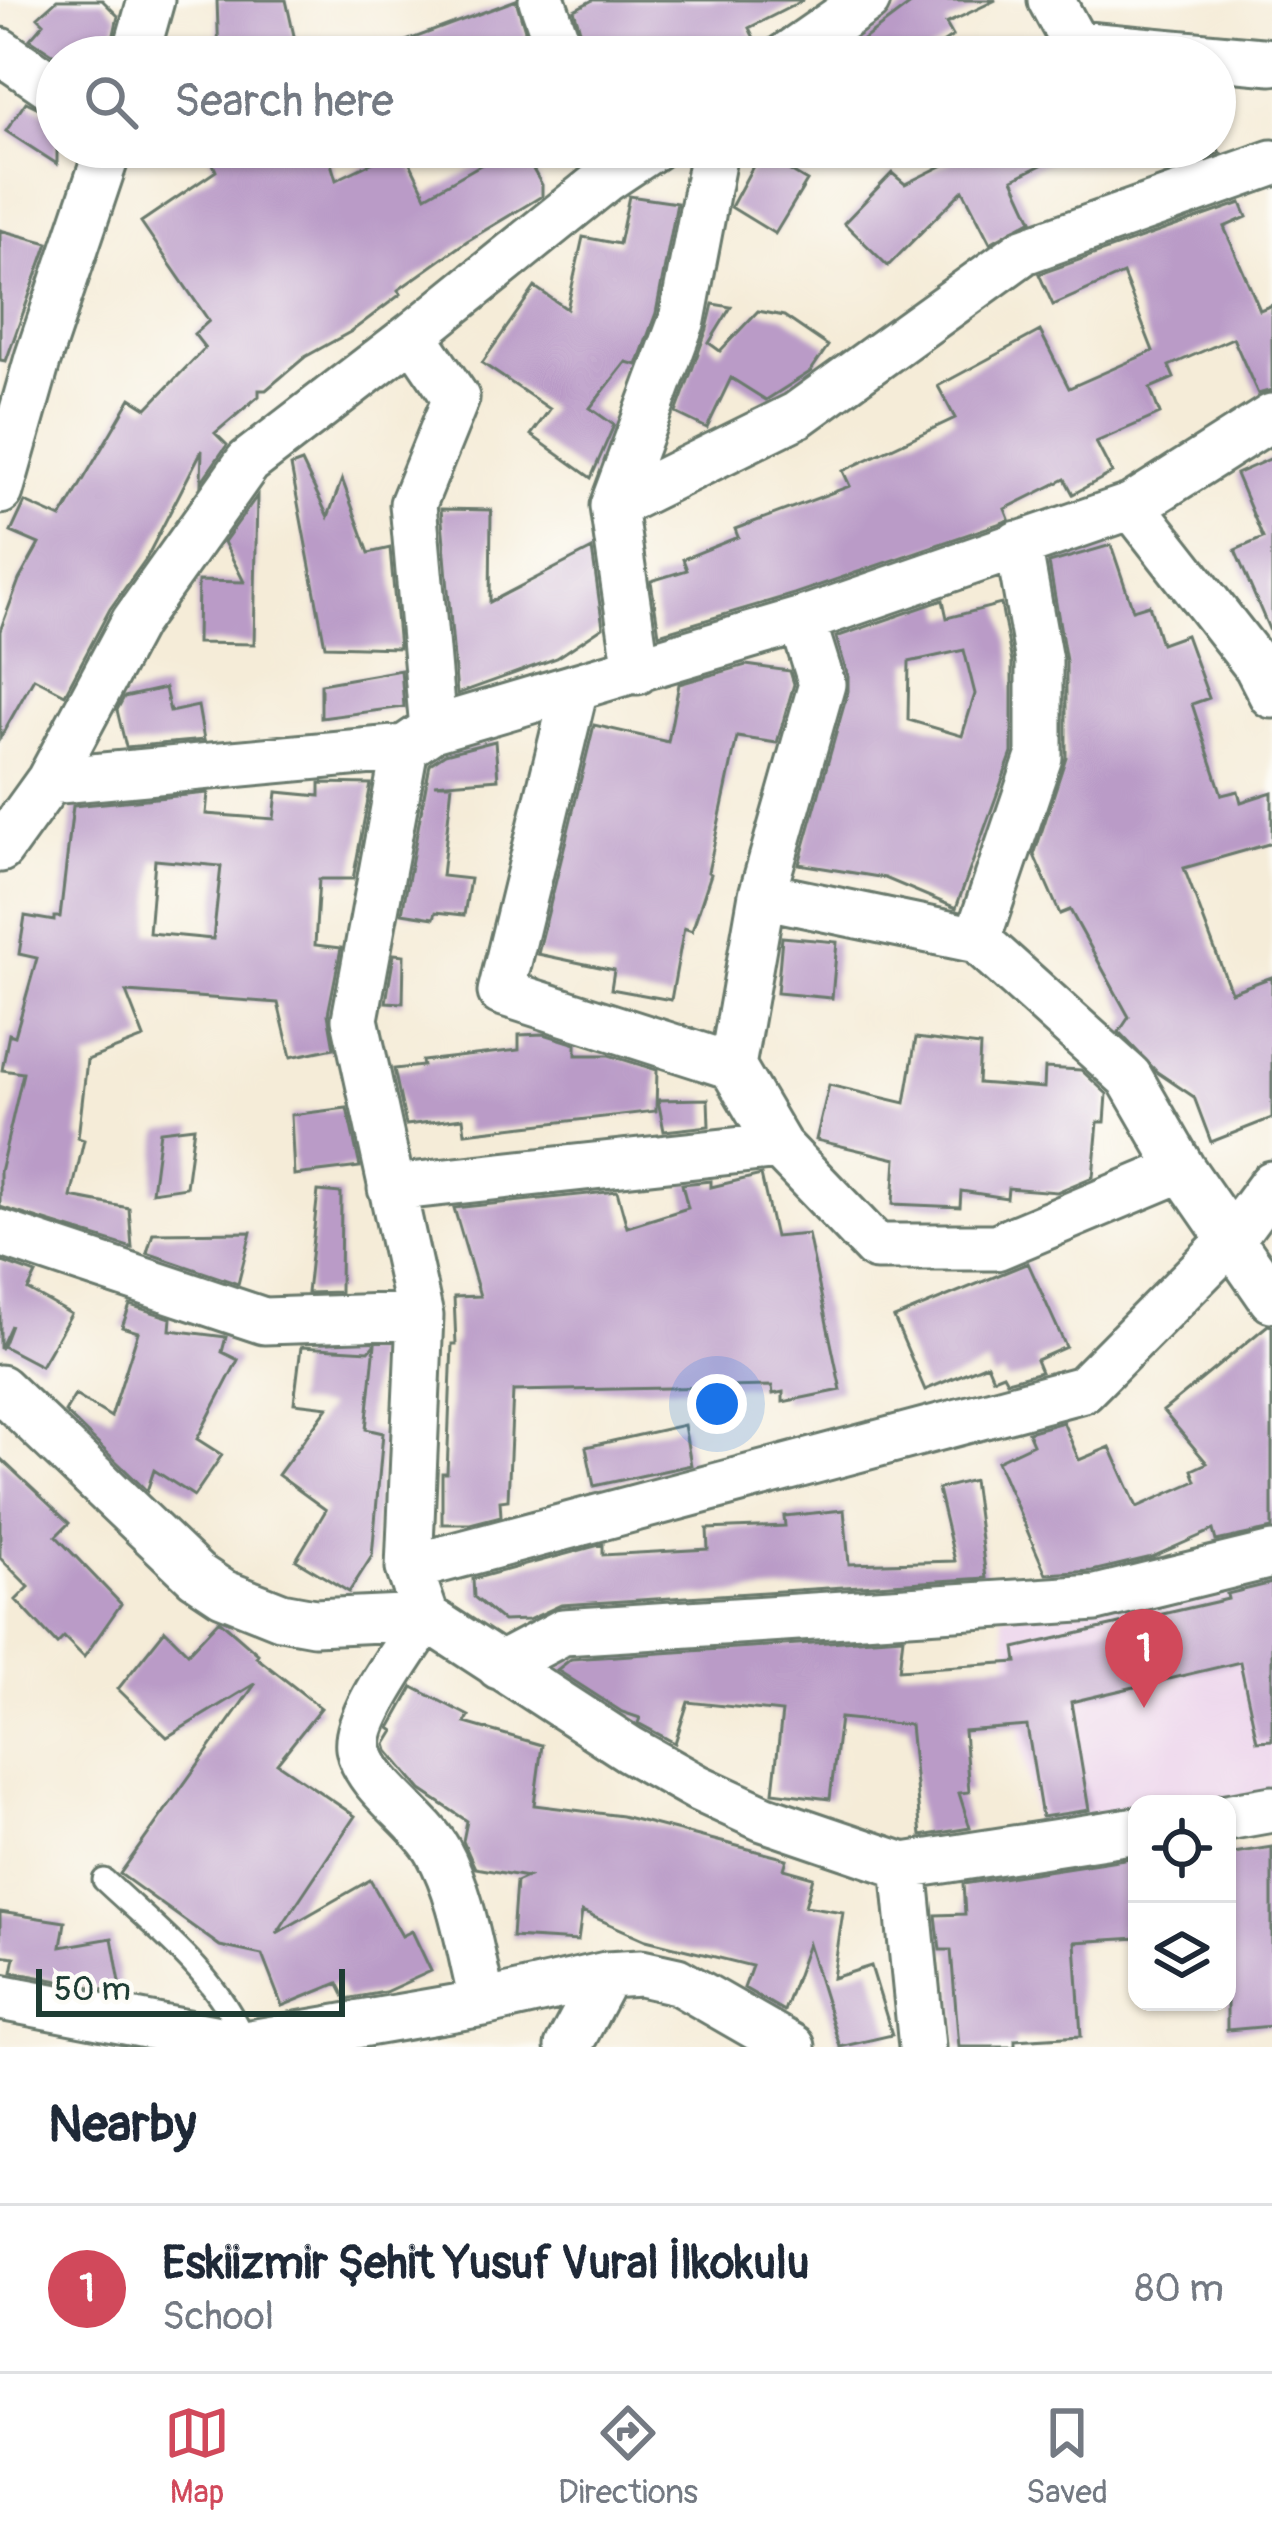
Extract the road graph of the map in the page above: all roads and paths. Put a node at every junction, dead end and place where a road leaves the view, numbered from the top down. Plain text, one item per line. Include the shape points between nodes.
1 (151, 0) edge
2 (542, 0) edge
3 (867, 0) edge
4 (1051, 0) edge
5 (141, 36) edge
6 (555, 36) edge
7 (815, 36) edge
8 (1071, 36) edge
9 (0, 51) edge
10 (1236, 59) edge
11 (1272, 62) edge
12 (36, 76) edge
13 (1272, 163) edge
14 (102, 168) edge
15 (595, 168) edge
16 (711, 168) edge
17 (413, 335) junction
18 (1272, 417) edge
19 (0, 491) edge
20 (613, 506) junction
21 (1132, 506) junction
22 (1018, 544) junction
23 (802, 620) junction
24 (637, 671) junction
25 (575, 688) junction
26 (1272, 695) edge
27 (419, 739) junction
28 (49, 781) junction
29 (0, 849) edge
30 (762, 895) junction
31 (977, 940) junction
32 (732, 1066) junction
33 (779, 1146) junction
34 (1182, 1169) junction
35 (1272, 1184) edge
36 (392, 1188) junction
37 (0, 1232) edge
38 (1230, 1241) junction
39 (1272, 1299) edge
40 (420, 1316) junction
41 (0, 1388) edge
42 (1272, 1555) edge
43 (409, 1568) junction
44 (426, 1617) junction
45 (499, 1666) junction
46 (1272, 1809) edge
47 (1236, 1815) edge
48 (1128, 1832) edge
49 (904, 1866) junction
50 (104, 1880) dead end
51 (606, 1975) junction
52 (0, 1997) edge
53 (483, 2002) junction
54 (243, 2045) edge
55 (568, 2047) edge
56 (791, 2047) edge
57 (922, 2047) edge

1 - 5 street
2 - 6 street
3 - 7 street
4 - 8 street
9 - 12 street
10 - 11 street
13 - 20 street via 1024,251 797,415
14 - 19 street
15 - 17 street
16 - 20 street via 682,320
17 - 27 street via 456,398 412,504
17 - 28 street via 248,462 134,622
18 - 21 street
20 - 24 street
21 - 22 street
21 - 26 street
22 - 23 street
22 - 31 street via 1040,661 1039,757
23 - 24 street
23 - 30 street via 822,684
24 - 25 street
25 - 27 street
25 - 32 street via 501,992
27 - 28 street
27 - 36 street via 355,1019
28 - 29 street
30 - 31 street
30 - 32 street
31 - 34 street via 1130,1077
32 - 33 street
33 - 34 street via 876,1247 996,1247
33 - 36 street
34 - 38 street
35 - 38 street
36 - 40 street
37 - 40 street via 264,1321
38 - 39 street
38 - 43 street via 1083,1389
40 - 43 street
41 - 44 street via 223,1593 314,1622
42 - 45 street via 1096,1598 563,1632
43 - 44 street
44 - 45 street
44 - 53 street via 362,1723 359,1748 444,1864
45 - 49 street via 698,1788
46 - 47 street
48 - 49 street
49 - 57 street
50 - 54 lane via 203,1973
51 - 53 street
51 - 55 street
51 - 56 street via 677,1981
52 - 54 street
53 - 54 street

